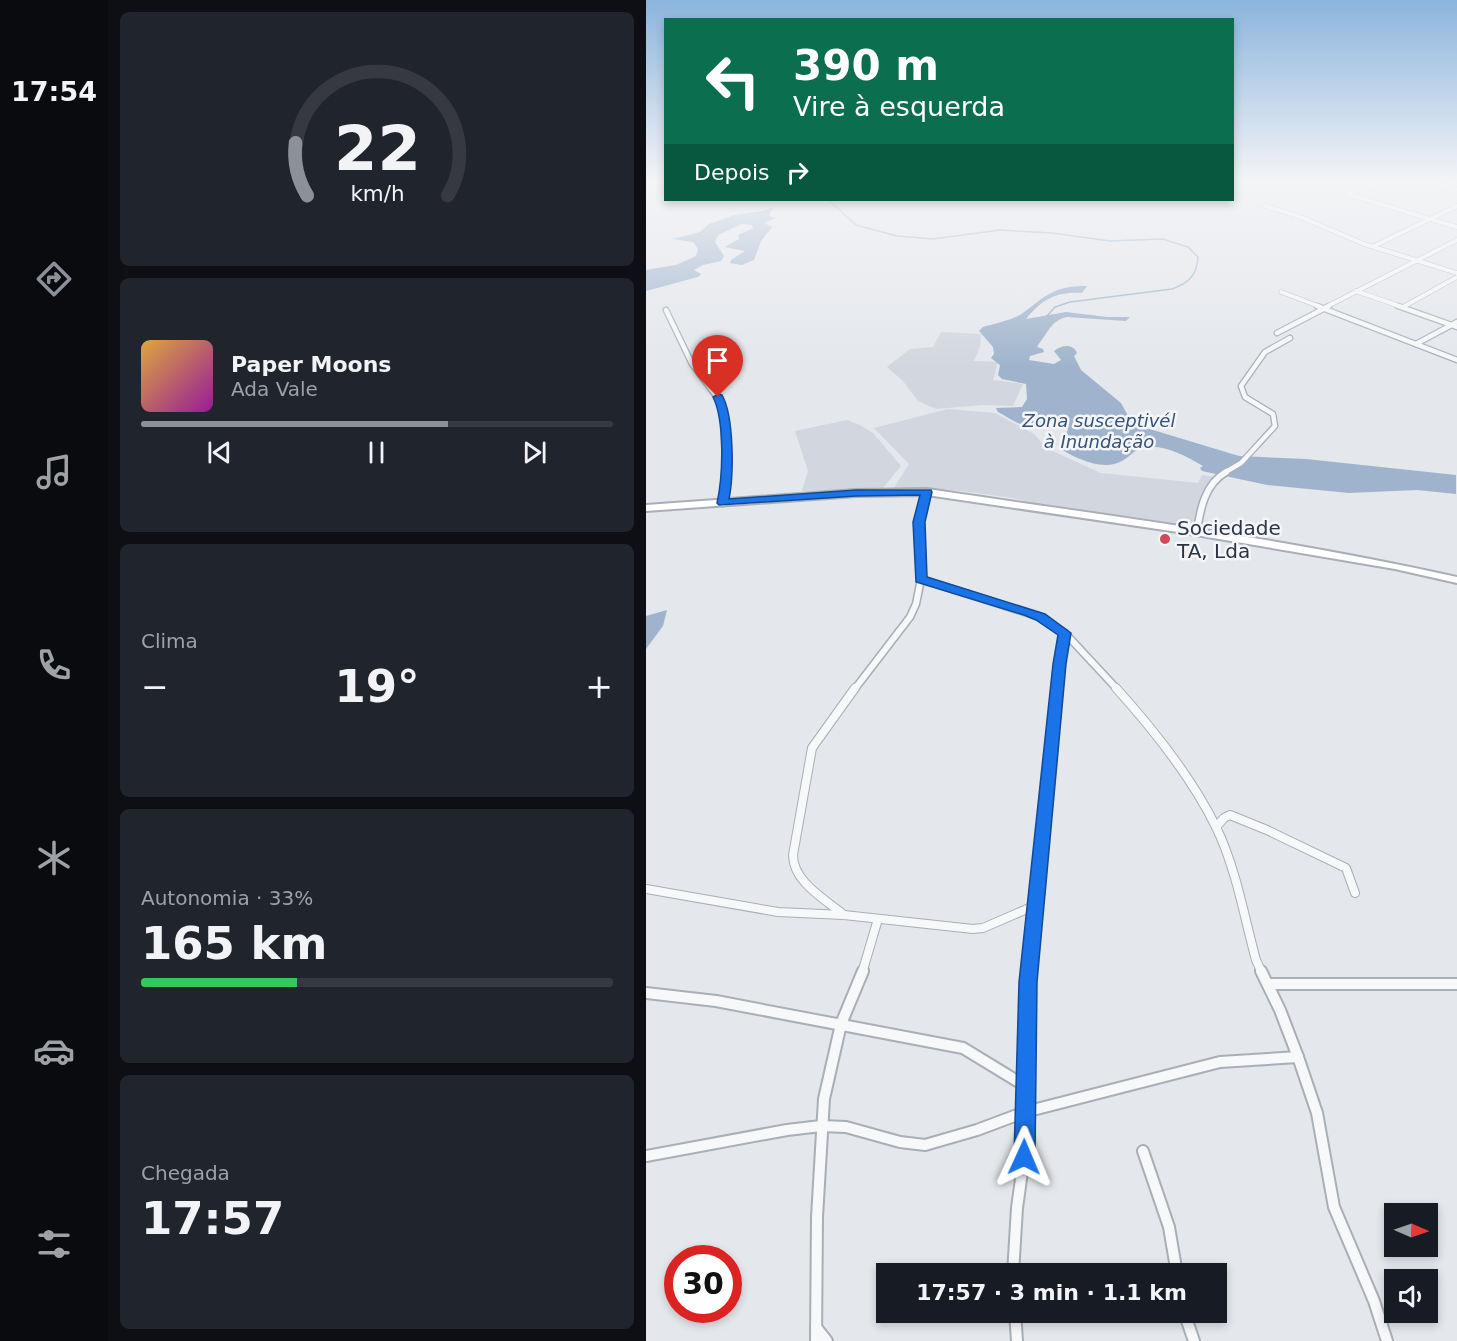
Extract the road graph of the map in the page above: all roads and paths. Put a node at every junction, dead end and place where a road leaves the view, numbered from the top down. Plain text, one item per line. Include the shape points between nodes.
1 (1364, 243) edge
2 (1381, 243) edge
3 (1451, 243) edge
4 (1374, 246) junction
5 (1417, 259) junction
6 (1456, 275) edge
7 (1356, 291) junction
8 (1281, 292) dead end
9 (1403, 307) junction
10 (1322, 308) junction
11 (666, 310) dead end
12 (1455, 325) edge
13 (1277, 333) dead end
14 (1290, 339) dead end
15 (1416, 344) junction
16 (1456, 360) edge
17 (927, 492) junction
18 (723, 503) junction
19 (646, 508) edge
20 (1197, 532) junction
21 (921, 579) junction
22 (1456, 580) edge
23 (1065, 633) junction
24 (1216, 827) junction
25 (646, 889) edge
26 (1355, 893) dead end
27 (1034, 906) junction
28 (844, 915) junction
29 (878, 919) junction
30 (1269, 984) junction
31 (1456, 984) edge
32 (646, 993) edge
33 (841, 1024) junction
34 (1298, 1057) junction
35 (1027, 1087) junction
36 (1025, 1112) junction
37 (821, 1126) junction
38 (1143, 1150) dead end
39 (646, 1156) edge
40 (1014, 1263) edge
41 (1176, 1263) edge
42 (1016, 1323) edge
43 (1188, 1323) edge
44 (816, 1327) junction
45 (816, 1341) edge
46 (827, 1341) edge
47 (1017, 1341) edge
48 (1194, 1341) edge
49 (1387, 1341) edge

1 - 4 street
2 - 4 street
3 - 5 street
4 - 5 street
5 - 6 street
5 - 7 street
6 - 9 street
7 - 9 street
7 - 10 street
8 - 10 street
9 - 12 street
10 - 13 street
10 - 15 street
11 - 18 street via 692,364 722,404 727,484
12 - 15 street
14 - 20 street via 1265,352 1241,386 1245,397 1273,414 1275,426 1240,463 1216,478 1201,508
15 - 16 street
17 - 18 main road
17 - 20 main road
17 - 21 street via 919,522
18 - 19 main road
20 - 22 main road
21 - 23 street via 1034,614
21 - 28 street via 910,616 820,734 808,761 793,866 799,877
23 - 24 street via 1162,741
23 - 27 street
24 - 26 street via 1231,815 1258,825 1346,868
24 - 30 street via 1256,960
25 - 28 street via 778,912
27 - 29 street via 973,929
27 - 35 street via 1028,982
28 - 29 street
29 - 33 street via 864,969
30 - 31 street
30 - 34 street
32 - 33 street via 716,1001
33 - 35 street via 963,1048
33 - 37 street
34 - 36 street via 1220,1062
34 - 49 street via 1317,1113 1333,1207
35 - 36 street
36 - 37 street via 925,1145 846,1127
36 - 40 street
37 - 39 street
37 - 44 street
38 - 41 street via 1166,1215
42 - 47 street
43 - 48 street
44 - 45 street
44 - 46 street

